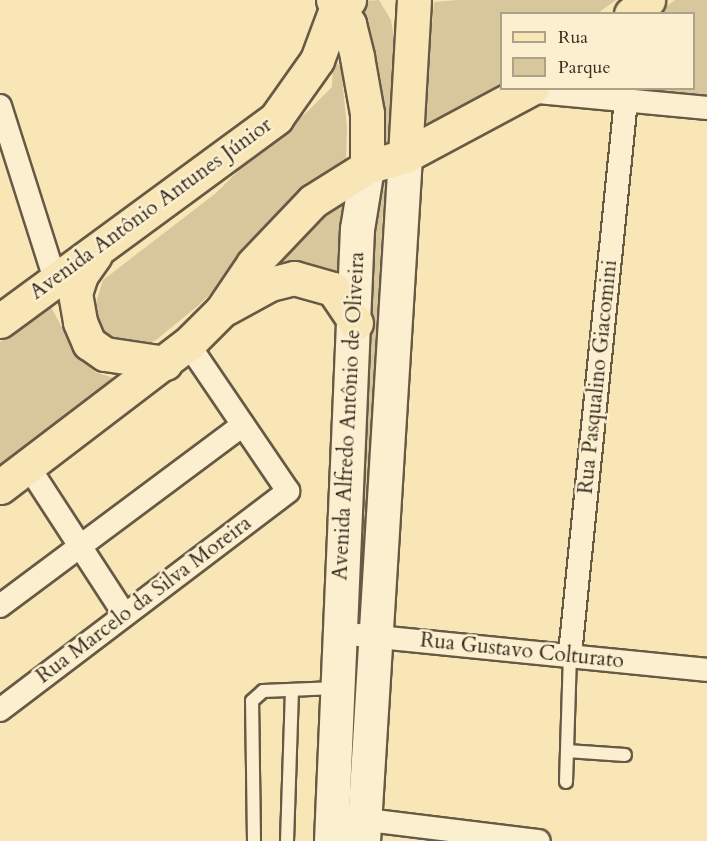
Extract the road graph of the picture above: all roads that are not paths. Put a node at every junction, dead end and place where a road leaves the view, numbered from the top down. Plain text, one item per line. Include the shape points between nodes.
1 (414, 0) edge
2 (648, 0) edge
3 (339, 3) edge
4 (633, 12) edge
5 (530, 90) edge
6 (626, 100) junction
7 (0, 106) edge
8 (707, 108) edge
9 (405, 156) junction
10 (367, 167) junction
11 (99, 250) junction
12 (55, 279) junction
13 (222, 310) junction
14 (0, 321) edge
15 (356, 322) junction
16 (176, 353) junction
17 (243, 425) junction
18 (28, 466) junction
19 (0, 487) edge
20 (81, 546) junction
21 (0, 606) edge
22 (124, 614) junction
23 (338, 633) junction
24 (375, 636) junction
25 (570, 654) junction
26 (707, 670) edge
27 (336, 688) junction
28 (292, 691) junction
29 (0, 710) edge
30 (567, 750) junction
31 (625, 755) dead end
32 (566, 782) dead end
33 (331, 829) edge
34 (364, 830) edge
35 (456, 836) edge
36 (254, 841) edge
37 (287, 841) edge
38 (539, 841) edge

1 - 9 main road, Avenida Alfredo Antônio de Oliveira
2 - 4 main road
3 - 10 main road, Avenida Alfredo Antônio de Oliveira via 349,24 367,112
3 - 11 main road, Avenida Antônio Antunes Júnior via 317,60 276,118
5 - 6 street
5 - 9 main road
6 - 8 street
6 - 25 street, Rua Pasqualino Giacomini
7 - 12 street
9 - 10 main road
9 - 24 main road, Avenida Alfredo Antônio de Oliveira
10 - 13 main road via 314,201 285,228 253,264
10 - 15 main road, Avenida Alfredo Antônio de Oliveira via 357,229
11 - 12 main road, Avenida Antônio Antunes Júnior
11 - 16 main road via 81,275 75,293 89,342 105,354
12 - 14 main road, Avenida Antônio Antunes Júnior
13 - 15 main road via 270,284 294,278 333,289
13 - 16 main road
15 - 23 main road, Avenida Alfredo Antônio de Oliveira
16 - 17 street
16 - 18 main road
17 - 20 street
17 - 22 street, Rua Marcelo da Silva Moreira via 288,491
18 - 19 main road
18 - 20 street
20 - 21 street
20 - 22 street
22 - 29 street, Rua Marcelo da Silva Moreira
23 - 24 street, Rua Gustavo Colturato
23 - 27 main road, Avenida Alfredo Antônio de Oliveira
24 - 25 street, Rua Gustavo Colturato
24 - 34 main road, Avenida Alfredo Antônio de Oliveira
25 - 26 street, Rua Gustavo Colturato
25 - 30 lane
27 - 28 lane
27 - 33 main road, Avenida Alfredo Antônio de Oliveira
28 - 36 lane via 263,691 252,701
28 - 37 lane
30 - 31 lane
30 - 32 lane
33 - 34 street
34 - 35 street
35 - 38 street

